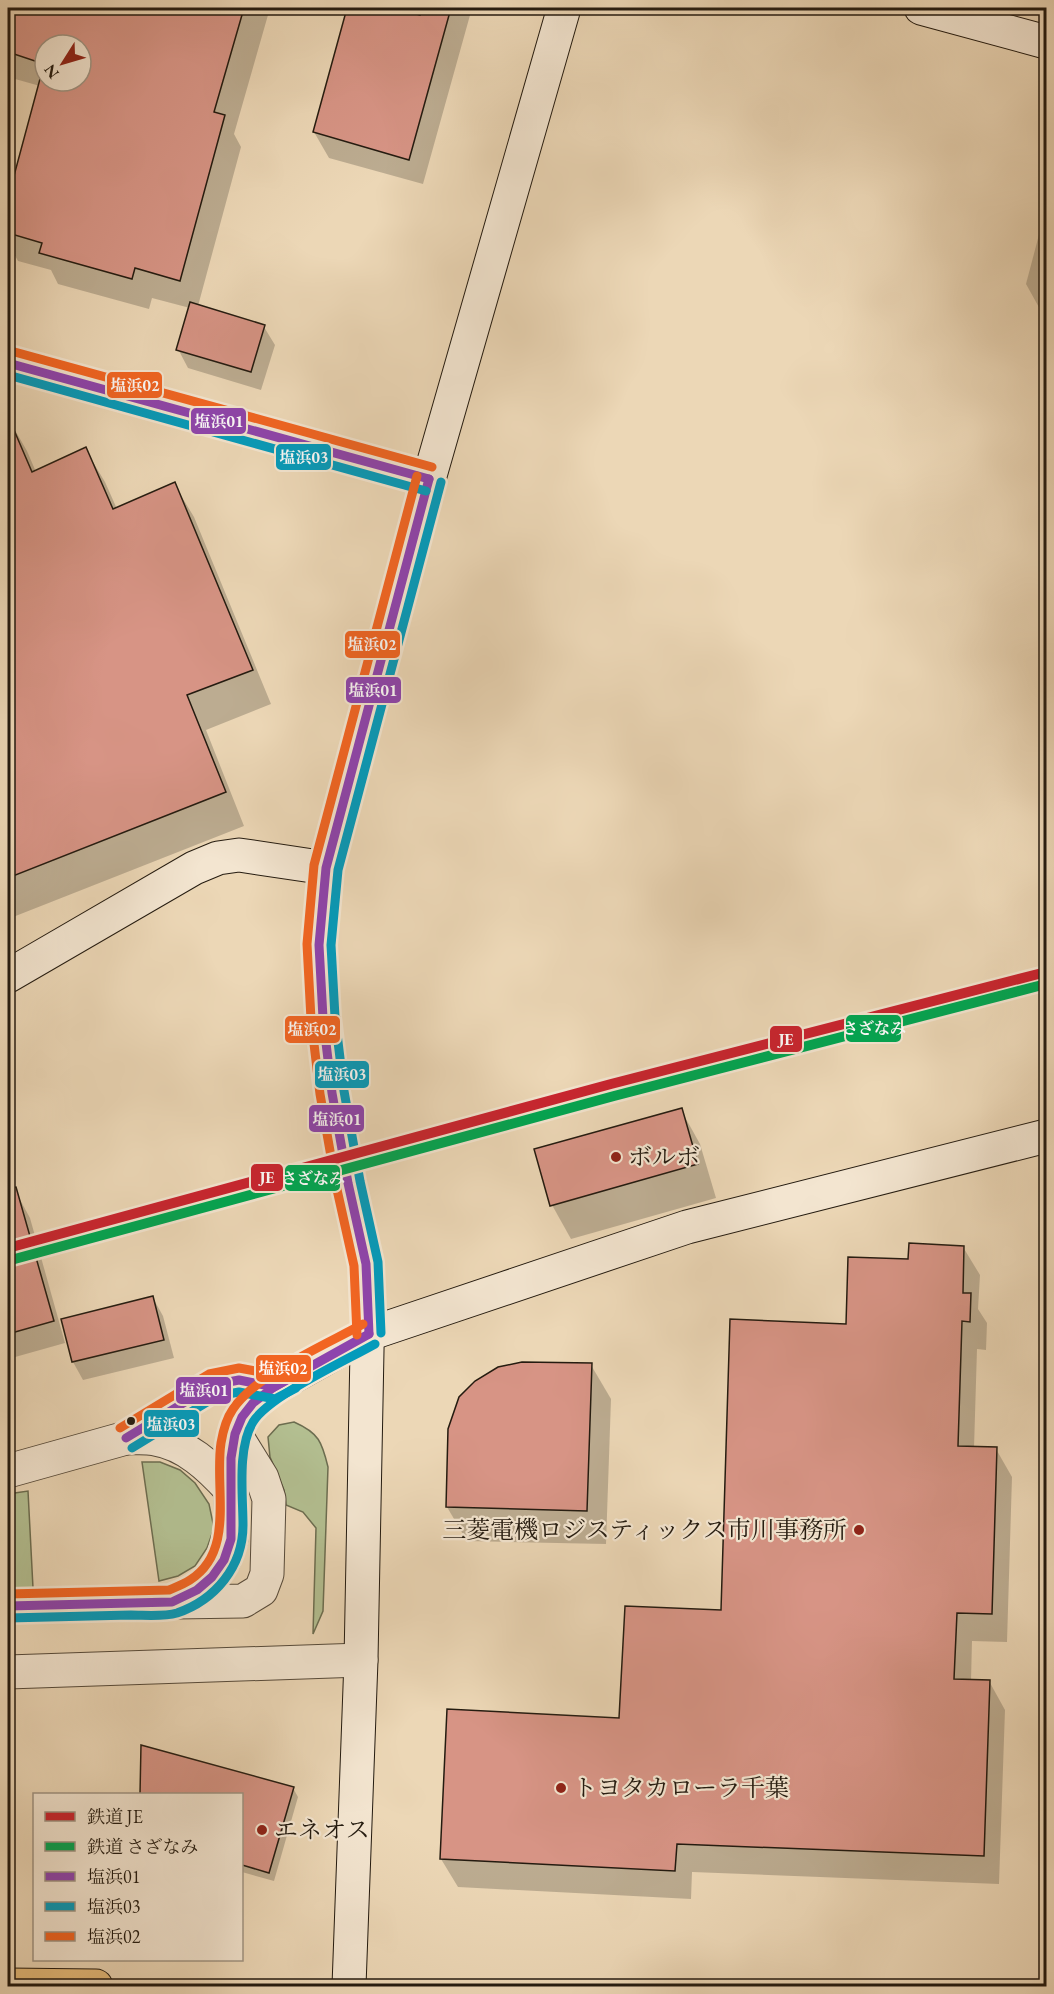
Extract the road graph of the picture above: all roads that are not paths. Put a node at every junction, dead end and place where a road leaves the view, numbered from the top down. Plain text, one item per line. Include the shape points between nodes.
1 (564, 8) edge
2 (921, 8) edge
3 (1047, 42) edge
4 (8, 363) edge
5 (429, 480) junction
6 (326, 868) junction
7 (8, 976) edge
8 (1047, 1136) edge
9 (369, 1334) junction
10 (273, 1387) junction
11 (235, 1434) junction
12 (126, 1438) junction
13 (8, 1471) edge
14 (230, 1489) junction
15 (172, 1602) junction
16 (8, 1606) edge
17 (361, 1660) junction
18 (8, 1672) edge
19 (8, 1985) edge
20 (96, 1986) edge
21 (349, 1986) edge

1 - 5 street
2 - 3 street
4 - 5 street
5 - 6 street
6 - 7 street via 239,855 218,858 194,868
6 - 9 street via 319,945 323,1018 332,1093 366,1263
8 - 9 street via 687,1227
9 - 10 street
9 - 17 street
10 - 11 street via 253,1403
10 - 12 street via 239,1380 213,1385
11 - 14 street
11 - 15 street via 262,1478 269,1500 267,1574 261,1590 243,1600
12 - 13 street
12 - 14 street via 155,1439 177,1446 212,1469
14 - 15 street via 231,1539 224,1560 197,1590
15 - 16 street
17 - 18 street
17 - 21 street
19 - 20 highway

